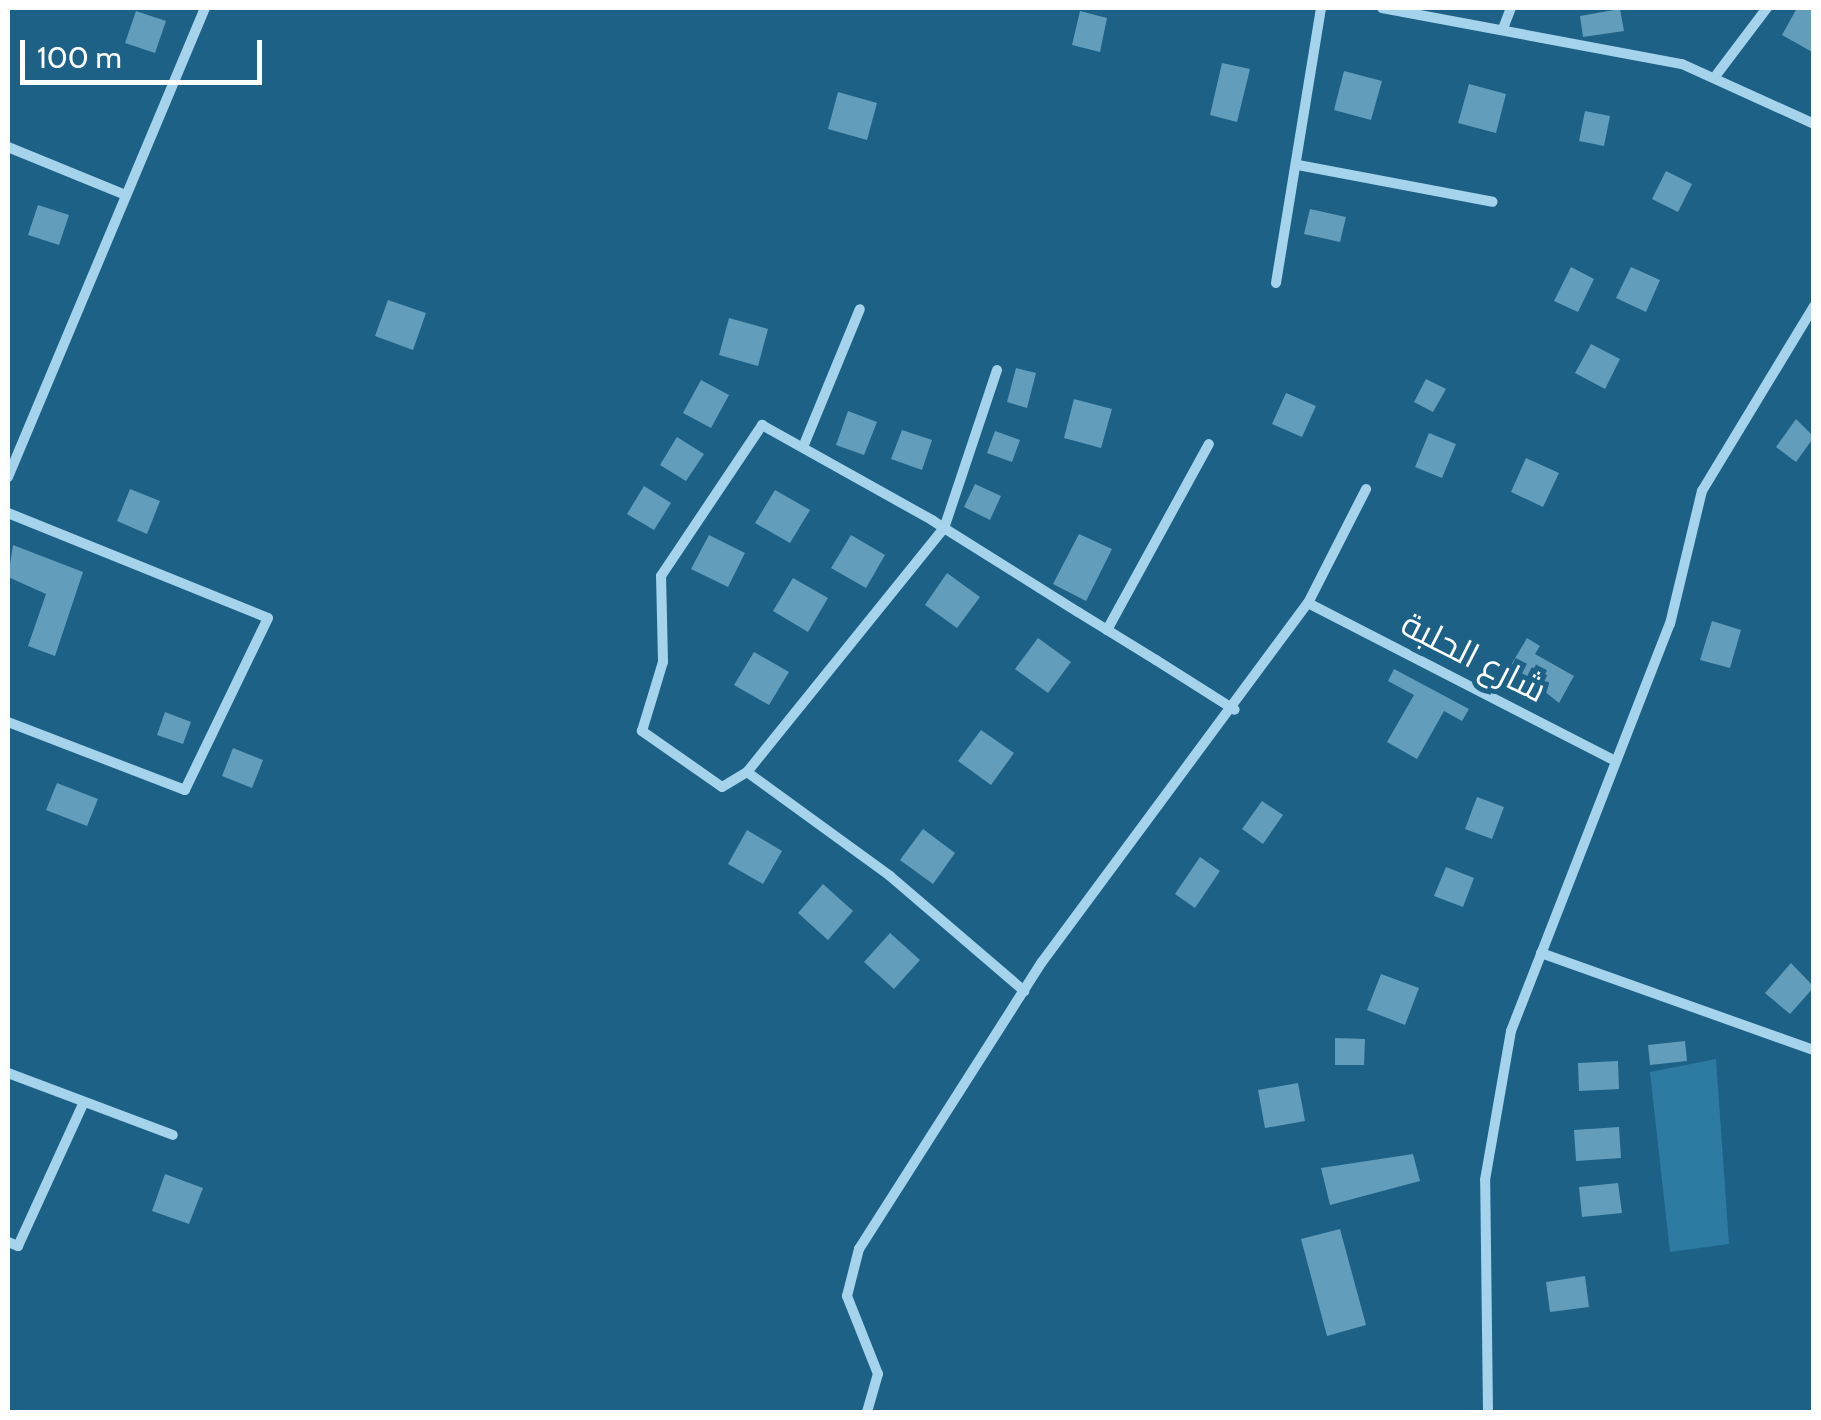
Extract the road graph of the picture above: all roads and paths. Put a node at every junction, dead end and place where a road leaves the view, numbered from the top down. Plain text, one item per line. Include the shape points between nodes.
1 (204, 8) edge
2 (1321, 8) edge
3 (1382, 8) edge
4 (1511, 8) edge
5 (1767, 8) edge
6 (1504, 26) junction
7 (1717, 74) junction
8 (1814, 124) edge
9 (8, 148) edge
10 (1298, 165) junction
11 (124, 194) junction
12 (1493, 202) dead end
13 (1276, 283) dead end
14 (1814, 306) edge
15 (860, 310) dead end
16 (997, 370) dead end
17 (1209, 444) dead end
18 (803, 448) junction
19 (8, 477) edge
20 (1366, 488) dead end
21 (8, 513) edge
22 (944, 528) junction
23 (1308, 603) junction
24 (1107, 630) junction
25 (1235, 710) junction
26 (8, 722) edge
27 (1616, 761) junction
28 (747, 772) junction
29 (1540, 953) junction
30 (1024, 991) junction
31 (1814, 1050) edge
32 (8, 1073) edge
33 (84, 1102) junction
34 (173, 1135) dead end
35 (8, 1242) edge
36 (867, 1412) edge
37 (1488, 1412) edge

1 - 11 street
2 - 10 street
3 - 6 street
4 - 6 street
5 - 7 street
6 - 7 street
7 - 8 street
9 - 11 street
10 - 12 street
10 - 13 street
11 - 19 street
14 - 27 street via 1712,465 1670,624
15 - 18 street
16 - 22 street
17 - 24 street
18 - 22 street
18 - 28 street via 758,428 661,580 662,662 642,731 722,787
20 - 23 street
21 - 26 street via 268,618 185,790
22 - 24 street
22 - 28 street
23 - 25 street
23 - 27 street, شارع الحلبة
24 - 25 street
25 - 30 street
27 - 29 street
28 - 30 street via 890,876
29 - 31 street
29 - 37 street via 1499,1077 1485,1180
30 - 36 street via 852,1268 850,1312 878,1374
32 - 33 street
33 - 34 street
33 - 35 street via 18,1246

